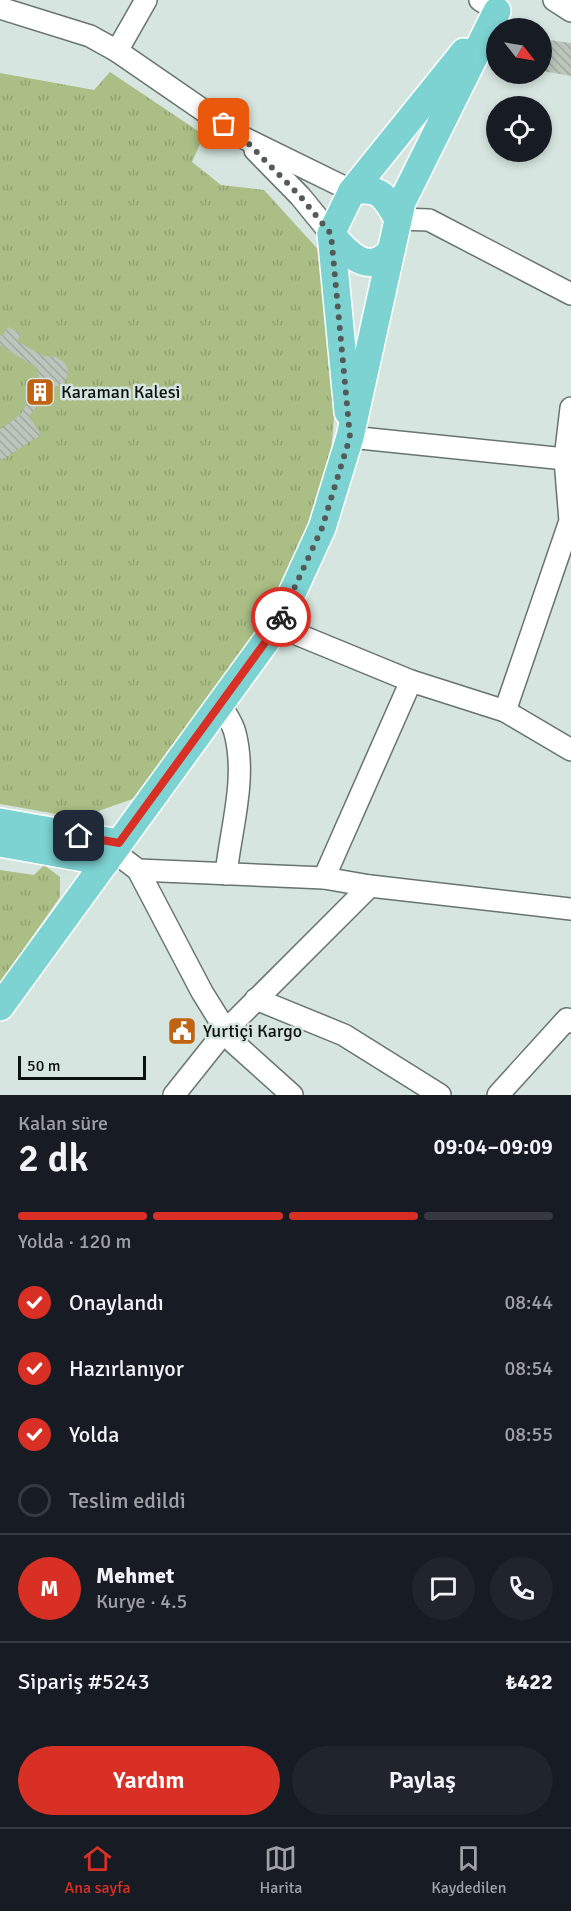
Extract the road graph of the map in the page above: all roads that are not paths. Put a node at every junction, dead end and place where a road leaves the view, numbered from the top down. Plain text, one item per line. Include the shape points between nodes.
1 (147, 0) edge
2 (554, 0) edge
3 (494, 4) edge
4 (0, 8) edge
5 (571, 11) edge
6 (117, 51) junction
7 (242, 137) junction
8 (351, 191) junction
9 (398, 219) junction
10 (331, 234) junction
11 (392, 251) junction
12 (571, 294) edge
13 (571, 408) edge
14 (350, 437) junction
15 (565, 459) junction
16 (571, 521) edge
17 (277, 626) junction
18 (411, 681) junction
19 (220, 704) junction
20 (505, 711) junction
21 (571, 750) edge
22 (0, 822) edge
23 (0, 843) edge
24 (112, 852) junction
25 (138, 870) junction
26 (226, 874) junction
27 (324, 878) junction
28 (370, 886) junction
29 (571, 909) edge
30 (256, 999) junction
31 (0, 1007) edge
32 (570, 1016) edge
33 (225, 1031) junction
34 (174, 1095) edge
35 (292, 1095) edge
36 (440, 1095) edge
37 (498, 1095) edge

1 - 6 street
2 - 5 street
3 - 8 main road
3 - 9 main road via 402,202
4 - 6 street via 90,36
6 - 7 street
7 - 8 street
7 - 10 street
8 - 9 main road via 379,192
8 - 10 main road
9 - 11 main road
9 - 12 street via 429,220
10 - 11 main road via 362,261 379,260
10 - 14 main road
11 - 14 main road
13 - 15 street
14 - 15 street
14 - 17 main road via 322,528
15 - 16 street
16 - 20 street
17 - 18 street
17 - 19 main road
18 - 20 street
18 - 27 street
19 - 24 main road
19 - 26 street via 235,732 239,763
20 - 21 street
22 - 24 main road
23 - 24 main road
24 - 25 street
24 - 31 main road
25 - 26 street
25 - 33 street
26 - 27 street
27 - 28 street
28 - 29 street
28 - 30 street
30 - 33 street
30 - 36 street via 344,1035
32 - 37 street
33 - 34 street
33 - 35 street

